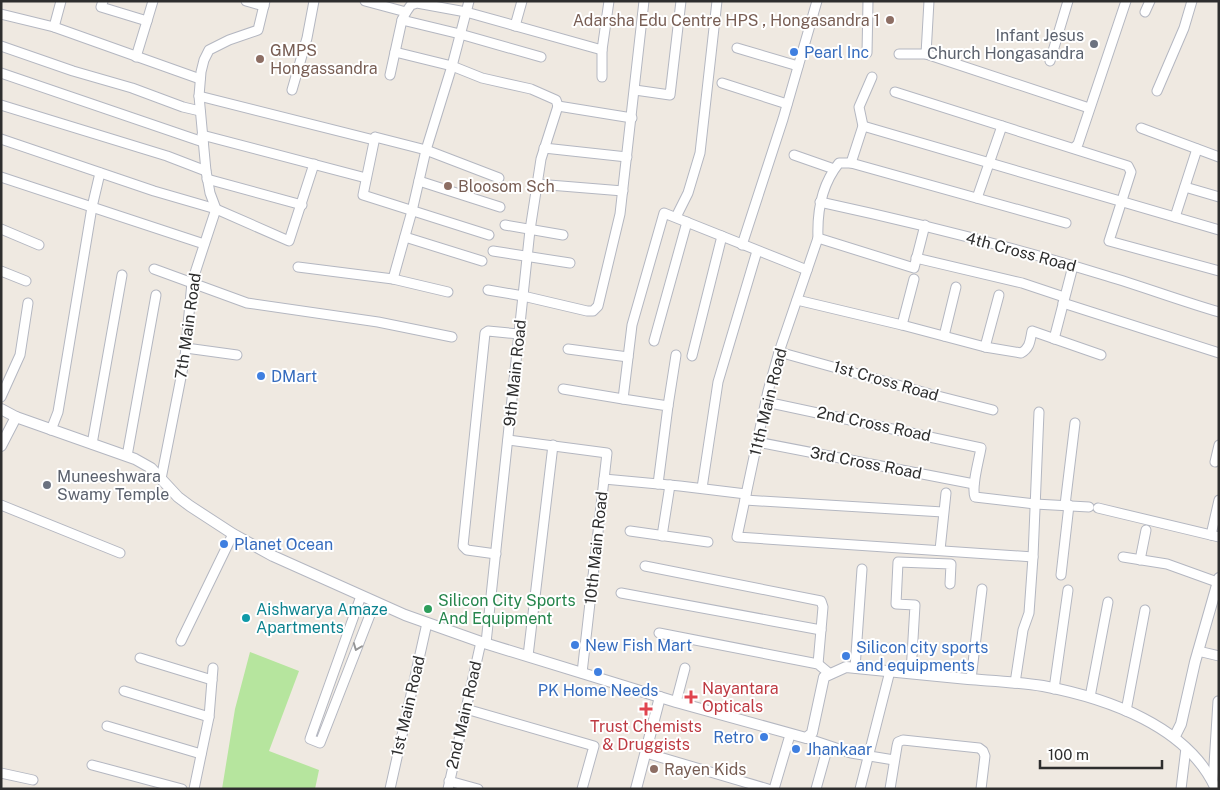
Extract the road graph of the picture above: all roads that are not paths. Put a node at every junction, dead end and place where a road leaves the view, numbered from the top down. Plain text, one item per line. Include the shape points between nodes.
1 (61, 1) edge
2 (103, 1) edge
3 (153, 1) edge
4 (246, 1) edge
5 (314, 1) edge
6 (365, 1) edge
7 (469, 1) edge
8 (522, 1) edge
9 (609, 1) edge
10 (644, 1) edge
11 (681, 1) edge
12 (717, 1) edge
13 (817, 1) edge
14 (868, 1) edge
15 (929, 1) edge
16 (1068, 1) edge
17 (1126, 1) edge
18 (1150, 1) edge
19 (1192, 1) edge
20 (265, 4) edge
21 (466, 12) junction
22 (1145, 12) dead end
23 (1, 14) edge
24 (404, 16) junction
25 (147, 21) junction
26 (515, 26) junction
27 (54, 27) junction
28 (460, 34) junction
29 (1, 46) edge
30 (737, 48) dead end
31 (602, 50) junction
32 (395, 52) junction
33 (867, 53) dead end
34 (899, 54) dead end
35 (926, 54) junction
36 (136, 57) junction
37 (541, 57) dead end
38 (1050, 61) dead end
39 (452, 66) junction
40 (798, 66) junction
41 (1, 73) edge
42 (390, 74) dead end
43 (872, 76) dead end
44 (602, 77) dead end
45 (200, 79) junction
46 (722, 83) dead end
47 (292, 90) dead end
48 (635, 90) junction
49 (1157, 91) dead end
50 (895, 92) dead end
51 (199, 96) junction
52 (787, 104) junction
53 (1, 105) edge
54 (558, 106) junction
55 (1089, 108) junction
56 (200, 112) junction
57 (632, 118) junction
58 (863, 126) junction
59 (1002, 126) junction
60 (1140, 128) dead end
61 (203, 138) junction
62 (1, 139) edge
63 (374, 140) junction
64 (544, 148) junction
65 (1074, 148) junction
66 (1197, 149) junction
67 (426, 150) junction
68 (794, 154) dead end
69 (627, 157) junction
70 (1219, 157) edge
71 (851, 163) junction
72 (988, 163) junction
73 (314, 164) junction
74 (834, 169) junction
75 (100, 174) junction
76 (207, 175) junction
77 (1, 177) edge
78 (366, 178) junction
79 (499, 178) dead end
80 (420, 181) junction
81 (537, 184) junction
82 (1185, 187) junction
83 (623, 191) junction
84 (1219, 197) edge
85 (977, 198) junction
86 (820, 202) junction
87 (1120, 202) junction
88 (302, 205) junction
89 (92, 207) junction
90 (500, 207) dead end
91 (216, 210) junction
92 (412, 211) junction
93 (1175, 217) junction
94 (676, 218) junction
95 (687, 222) junction
96 (1066, 223) dead end
97 (505, 225) dead end
98 (925, 225) junction
99 (1, 229) edge
100 (530, 230) junction
101 (1219, 230) edge
102 (563, 235) dead end
103 (489, 236) dead end
104 (722, 236) junction
105 (405, 237) junction
106 (818, 238) junction
107 (204, 244) junction
108 (39, 245) dead end
109 (742, 245) junction
110 (493, 251) dead end
111 (757, 251) junction
112 (528, 256) junction
113 (916, 258) junction
114 (482, 261) dead end
115 (570, 262) dead end
116 (1073, 266) junction
117 (298, 267) dead end
118 (154, 269) dead end
119 (807, 270) junction
120 (1, 271) edge
121 (1219, 271) edge
122 (122, 275) dead end
123 (393, 279) junction
124 (26, 280) dead end
125 (914, 280) dead end
126 (192, 282) junction
127 (956, 287) dead end
128 (488, 290) dead end
129 (448, 292) dead end
130 (999, 294) dead end
131 (156, 295) dead end
132 (523, 296) junction
133 (797, 300) junction
134 (1064, 300) junction
135 (28, 303) dead end
136 (1219, 312) edge
137 (902, 325) junction
138 (519, 334) junction
139 (944, 336) junction
140 (452, 337) dead end
141 (1054, 339) junction
142 (654, 341) dead end
143 (985, 347) junction
144 (186, 348) junction
145 (568, 349) dead end
146 (780, 352) junction
147 (1219, 352) edge
148 (237, 355) dead end
149 (676, 355) dead end
150 (1101, 355) dead end
151 (692, 356) dead end
152 (628, 357) junction
153 (563, 389) dead end
154 (1, 397) edge
155 (623, 399) junction
156 (766, 402) junction
157 (668, 406) junction
158 (1, 409) edge
159 (993, 410) dead end
160 (1039, 412) dead end
161 (16, 417) junction
162 (1075, 423) dead end
163 (51, 430) junction
164 (508, 440) junction
165 (757, 442) junction
166 (92, 444) junction
167 (553, 445) junction
168 (1219, 445) edge
169 (1, 446) edge
170 (127, 456) junction
171 (1215, 462) dead end
172 (161, 479) junction
173 (604, 479) junction
174 (658, 484) junction
175 (974, 484) junction
176 (670, 485) junction
177 (702, 488) junction
178 (946, 493) dead end
179 (746, 497) junction
180 (1219, 500) edge
181 (1035, 504) junction
182 (1, 505) edge
183 (1067, 505) junction
184 (943, 512) junction
185 (1146, 530) dead end
186 (630, 531) dead end
187 (233, 534) junction
188 (662, 536) junction
189 (1215, 536) edge
190 (708, 542) dead end
191 (940, 550) junction
192 (120, 553) dead end
193 (496, 554) junction
194 (1123, 556) dead end
195 (1033, 557) junction
196 (1140, 560) junction
197 (645, 566) dead end
198 (862, 569) dead end
199 (1061, 575) dead end
200 (950, 584) dead end
201 (982, 589) dead end
202 (1068, 590) dead end
203 (1217, 590) edge
204 (622, 593) dead end
205 (361, 596) junction
206 (375, 602) junction
207 (1108, 602) dead end
208 (1145, 610) dead end
209 (427, 623) junction
210 (821, 630) junction
211 (659, 634) dead end
212 (181, 641) dead end
213 (484, 642) junction
214 (1198, 652) junction
215 (528, 656) junction
216 (1219, 656) edge
217 (140, 658) dead end
218 (818, 664) junction
219 (213, 668) dead end
220 (685, 668) dead end
221 (856, 668) junction
222 (890, 671) junction
223 (582, 673) junction
224 (911, 673) junction
225 (830, 674) junction
226 (971, 679) junction
227 (212, 680) junction
228 (1015, 683) junction
229 (1054, 689) junction
230 (124, 691) dead end
231 (660, 697) junction
232 (1090, 697) junction
233 (1218, 701) edge
234 (676, 702) junction
235 (466, 709) junction
236 (1126, 711) junction
237 (209, 717) junction
238 (107, 726) dead end
239 (790, 735) junction
240 (1174, 736) junction
241 (806, 738) junction
242 (828, 746) junction
243 (1186, 748) junction
244 (646, 752) junction
245 (201, 754) junction
246 (869, 756) junction
247 (894, 760) junction
248 (92, 765) dead end
249 (1, 773) edge
250 (33, 780) dead end
251 (1212, 783) edge
252 (449, 785) edge
253 (472, 788) edge
254 (182, 789) edge
255 (194, 789) edge
256 (390, 789) edge
257 (582, 789) edge
258 (636, 789) edge
259 (768, 789) edge
260 (774, 789) edge
261 (816, 789) edge
262 (860, 789) edge
263 (890, 789) edge
264 (981, 789) edge
265 (1181, 789) edge

1 - 27 street
2 - 25 street via 101,7
3 - 25 street
4 - 20 street
5 - 47 street
6 - 24 street
7 - 21 street
8 - 26 street
9 - 31 street
10 - 48 street
11 - 48 street via 670,95
12 - 94 street via 700,153 688,193
13 - 40 street
14 - 33 street
15 - 35 street
16 - 38 street
17 - 55 street
18 - 22 street
19 - 49 street
20 - 45 street via 258,30 210,50
21 - 24 street via 417,3 411,5
21 - 26 street
21 - 28 street
23 - 27 street
24 - 28 street
24 - 32 street
25 - 36 street
26 - 31 street
27 - 36 street
28 - 37 street
28 - 39 street
29 - 56 street
30 - 40 street
31 - 44 street
32 - 39 street
32 - 42 street
34 - 35 street
35 - 55 street
36 - 45 street
39 - 54 street via 482,78 531,89 556,100
39 - 67 street
40 - 52 street
41 - 61 street
43 - 58 street via 859,107
45 - 51 street
46 - 52 street
48 - 57 street
50 - 59 street
51 - 56 street
51 - 63 street
52 - 109 street
53 - 76 street via 167,156
54 - 57 street
54 - 64 street, 9th Main Road
55 - 65 street
56 - 61 street
57 - 69 street
58 - 71 street
58 - 72 street
59 - 65 street
59 - 72 street
60 - 66 street
61 - 73 street
61 - 76 street
62 - 75 street
63 - 67 street via 375,137
63 - 78 street
64 - 69 street
64 - 81 street, 9th Main Road
65 - 87 street via 1128,166 1131,172
66 - 70 street
66 - 82 street
67 - 79 street
67 - 80 street
68 - 74 street
69 - 83 street
71 - 74 street via 839,163
71 - 85 street
72 - 85 street
72 - 87 street
73 - 78 street
73 - 88 street
74 - 86 street, 11th Main Road
75 - 89 street
75 - 91 street
76 - 88 street
76 - 91 street
77 - 89 street
78 - 92 street via 364,195
80 - 90 street
80 - 92 street
81 - 83 street
81 - 100 street, 9th Main Road
82 - 84 street
82 - 93 street
83 - 132 street via 596,309 587,311
85 - 96 street
86 - 98 street, 4th Cross Road
86 - 106 street, 11th Main Road
87 - 93 street
87 - 121 street via 1109,241
88 - 91 street via 289,241
89 - 107 street
89 - 163 street via 58,412
91 - 107 street, 7th Main Road
92 - 103 street
92 - 105 street
93 - 101 street
94 - 95 street
94 - 152 street via 664,213 632,325
95 - 104 street
95 - 142 street
97 - 100 street
98 - 113 street
98 - 116 street, 4th Cross Road
99 - 108 street
100 - 102 street
100 - 112 street, 9th Main Road
104 - 109 street
104 - 151 street
105 - 114 street
105 - 123 street
106 - 113 street via 914,268
106 - 119 street, 11th Main Road
107 - 126 street, 7th Main Road
109 - 111 street
110 - 112 street
111 - 119 street
111 - 177 street via 718,382
112 - 115 street
112 - 132 street, 9th Main Road
113 - 134 street via 1022,283
116 - 134 street
116 - 136 street, 4th Cross Road
117 - 123 street
118 - 126 street
119 - 133 street, 11th Main Road
120 - 124 street
122 - 166 street
123 - 129 street
125 - 137 street
126 - 140 street via 247,303 378,322
126 - 144 street, 7th Main Road
127 - 139 street
128 - 132 street
130 - 143 street
131 - 170 street
132 - 138 street, 9th Main Road
133 - 137 street
133 - 146 street, 11th Main Road
134 - 141 street
134 - 147 street
135 - 154 street via 20,355
137 - 139 street
138 - 164 street, 9th Main Road
138 - 193 street via 485,333 463,546 467,550
139 - 143 street
141 - 143 street via 1032,332 1029,346 1021,353
141 - 150 street
144 - 148 street
144 - 172 street, 7th Main Road
145 - 152 street
146 - 156 street, 11th Main Road
146 - 159 street, 1st Cross Road
149 - 157 street
152 - 155 street
153 - 155 street
155 - 157 street
156 - 165 street, 11th Main Road
156 - 175 street, 2nd Cross Road via 981,448
157 - 174 street
158 - 161 street
160 - 181 street
161 - 163 street
161 - 169 street
162 - 183 street
163 - 166 street
164 - 167 street
164 - 193 street, 9th Main Road
165 - 175 street, 3rd Cross Road
165 - 179 street, 11th Main Road
166 - 170 street
167 - 173 street, 10th Main Road via 607,453
167 - 215 street
168 - 171 street
170 - 172 street via 151,468
172 - 187 street via 178,497
173 - 174 street
173 - 223 street, 10th Main Road
174 - 176 street
175 - 181 street via 975,497
176 - 177 street
176 - 188 street
177 - 179 street
178 - 184 street
179 - 184 street
179 - 191 street, 11th Main Road via 738,537
180 - 189 street
181 - 183 street
181 - 195 street
182 - 192 street
183 - 189 street via 1094,507
183 - 199 street
184 - 191 street
185 - 196 street
186 - 188 street
187 - 205 street
187 - 212 street
188 - 190 street
191 - 195 street
193 - 213 street, 9th Main Road
194 - 196 street
195 - 228 street via 1029,613 1023,630
196 - 203 street via 1167,564
197 - 210 street via 820,601 823,607
198 - 221 street
200 - 224 street via 951,564 898,562 896,604 915,605
201 - 226 street
202 - 229 street
203 - 214 street
204 - 210 street
205 - 206 street
206 -> 205 street via 320,743 310,739
206 - 209 street
207 - 232 street
208 - 236 street
209 - 213 street
209 - 256 street, 1st Main Road
210 - 218 street
211 - 218 street
213 - 215 street
213 - 235 street, 2nd Main Road
214 - 216 street
214 - 240 street via 1181,724
215 - 223 street
217 - 227 street
218 - 225 street
219 - 227 street
220 - 234 street
221 - 222 street
221 - 225 street via 846,667
222 - 224 street
222 - 246 street
223 - 231 street
224 - 226 street
225 - 241 street via 824,677 812,733
226 - 228 street
227 - 237 street
228 - 229 street
229 - 232 street
230 - 237 street
231 - 234 street
231 - 244 street
232 - 236 street
233 - 251 street
234 - 239 street
235 - 252 street, 2nd Main Road
235 - 257 street via 594,746
236 - 240 street
237 - 245 street
238 - 245 street
239 - 241 street
239 - 260 street
240 - 243 street
241 - 242 street
242 - 246 street
242 - 261 street
243 - 251 street
243 - 265 street
244 - 258 street
244 - 259 street
245 - 255 street
246 - 247 street
246 - 262 street
247 - 263 street
247 - 264 street via 898,742 903,740 979,748 985,756
248 - 254 street
249 - 250 street
252 - 253 street

